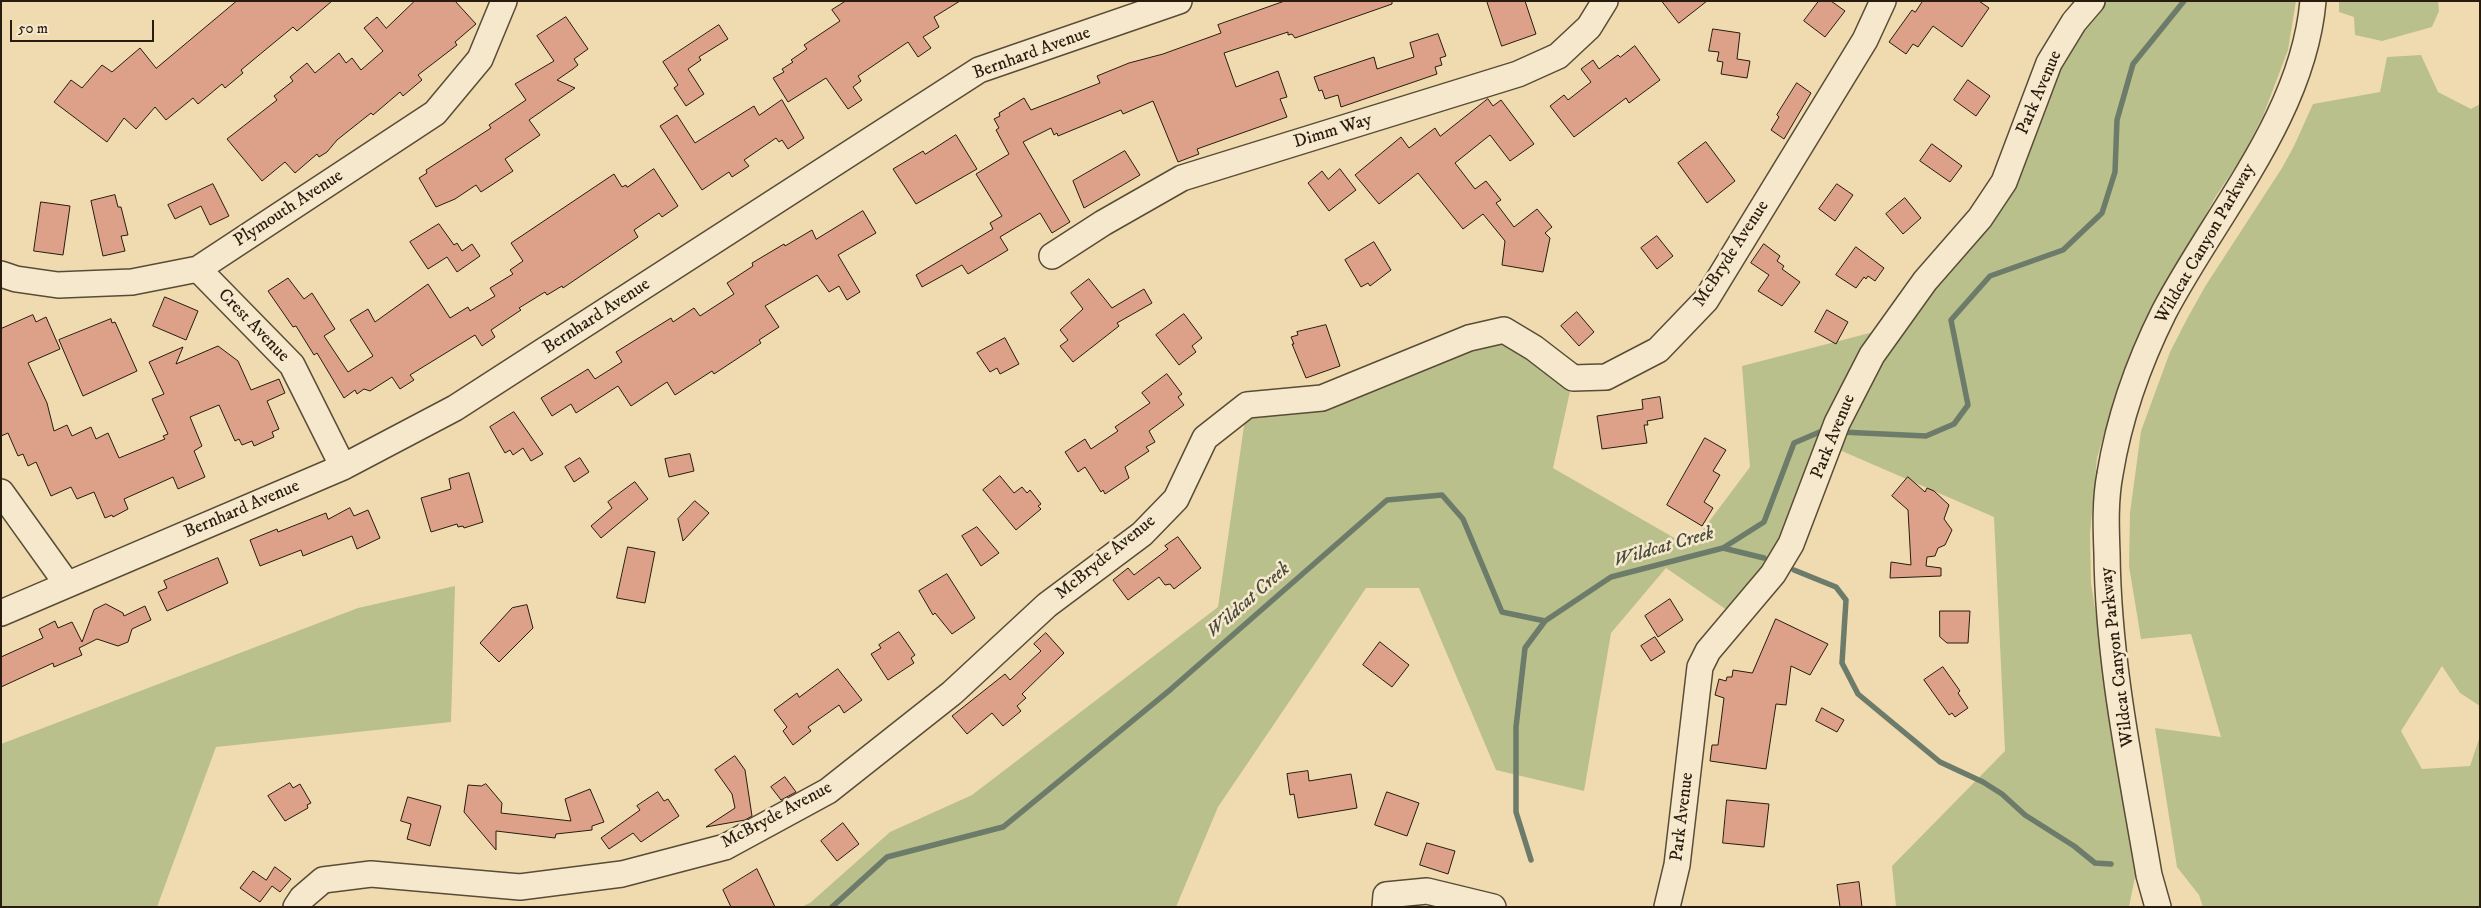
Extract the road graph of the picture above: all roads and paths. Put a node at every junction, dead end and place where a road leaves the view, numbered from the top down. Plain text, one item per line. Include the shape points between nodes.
1 (504, 1) edge
2 (1179, 1) edge
3 (1605, 1) edge
4 (1883, 1) edge
5 (2092, 1) edge
6 (2313, 1) edge
7 (1052, 256) dead end
8 (198, 269) junction
9 (1, 274) edge
10 (343, 467) junction
11 (1, 492) edge
12 (67, 584) junction
13 (1, 613) edge
14 (296, 907) edge
15 (1385, 907) edge
16 (1494, 907) edge
17 (1667, 907) edge
18 (2158, 907) edge

1 - 8 street, Plymouth Avenue via 480,59 436,113
2 - 10 street, Bernhard Avenue via 979,70 455,408
3 - 7 street, Dimm Way via 1589,27 1558,56 1518,74 1182,178
4 - 14 street, McBryde Avenue via 1866,40 1706,300 1658,350 1606,378 1573,378 1504,330 1469,338 1322,398 1247,405 1205,438 1176,499 1142,534 1047,605 952,693 828,791 725,847 622,874 520,887 371,874 323,880
5 - 17 street, Park Avenue via 2074,22 2048,63 2004,182 1980,218 1889,328 1862,372 1837,423 1791,544 1773,574 1708,651 1700,667 1677,865
6 - 18 street, Wildcat Canyon Parkway via 2303,50 2279,118 2186,271 2144,355 2122,422 2109,476 2106,531 2111,630 2149,874
8 - 9 street, Plymouth Avenue via 132,282 58,285
8 - 10 street, Crest Avenue via 292,365
10 - 12 street, Bernhard Avenue
11 - 12 street
12 - 13 street, Bernhard Avenue
15 - 16 street via 1386,895 1427,891

